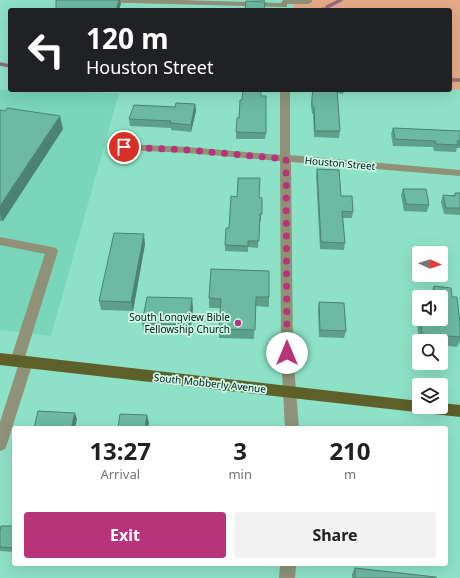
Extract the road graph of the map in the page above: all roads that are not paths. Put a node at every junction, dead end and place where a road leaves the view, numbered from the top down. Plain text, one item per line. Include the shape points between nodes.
1 (91, 0) edge
2 (308, 0) edge
3 (284, 4) edge
4 (285, 92) edge
5 (124, 147) dead end
6 (286, 159) junction
7 (460, 173) edge
8 (0, 241) edge
9 (0, 359) edge
10 (21, 362) junction
11 (290, 392) junction
12 (412, 406) edge
13 (448, 410) edge
14 (460, 412) edge
15 (292, 426) edge
16 (0, 444) edge
17 (288, 566) edge
18 (287, 578) edge

1 - 3 street
2 - 3 street
4 - 6 street
5 - 6 street, Houston Street
6 - 7 street, Houston Street
6 - 11 street via 287,353
8 - 10 street via 52,251
9 - 10 main road, South Mobberly Avenue
10 - 11 main road, South Mobberly Avenue
10 - 16 street
11 - 12 main road, South Mobberly Avenue
11 - 15 street
13 - 14 main road, South Mobberly Avenue
17 - 18 street

